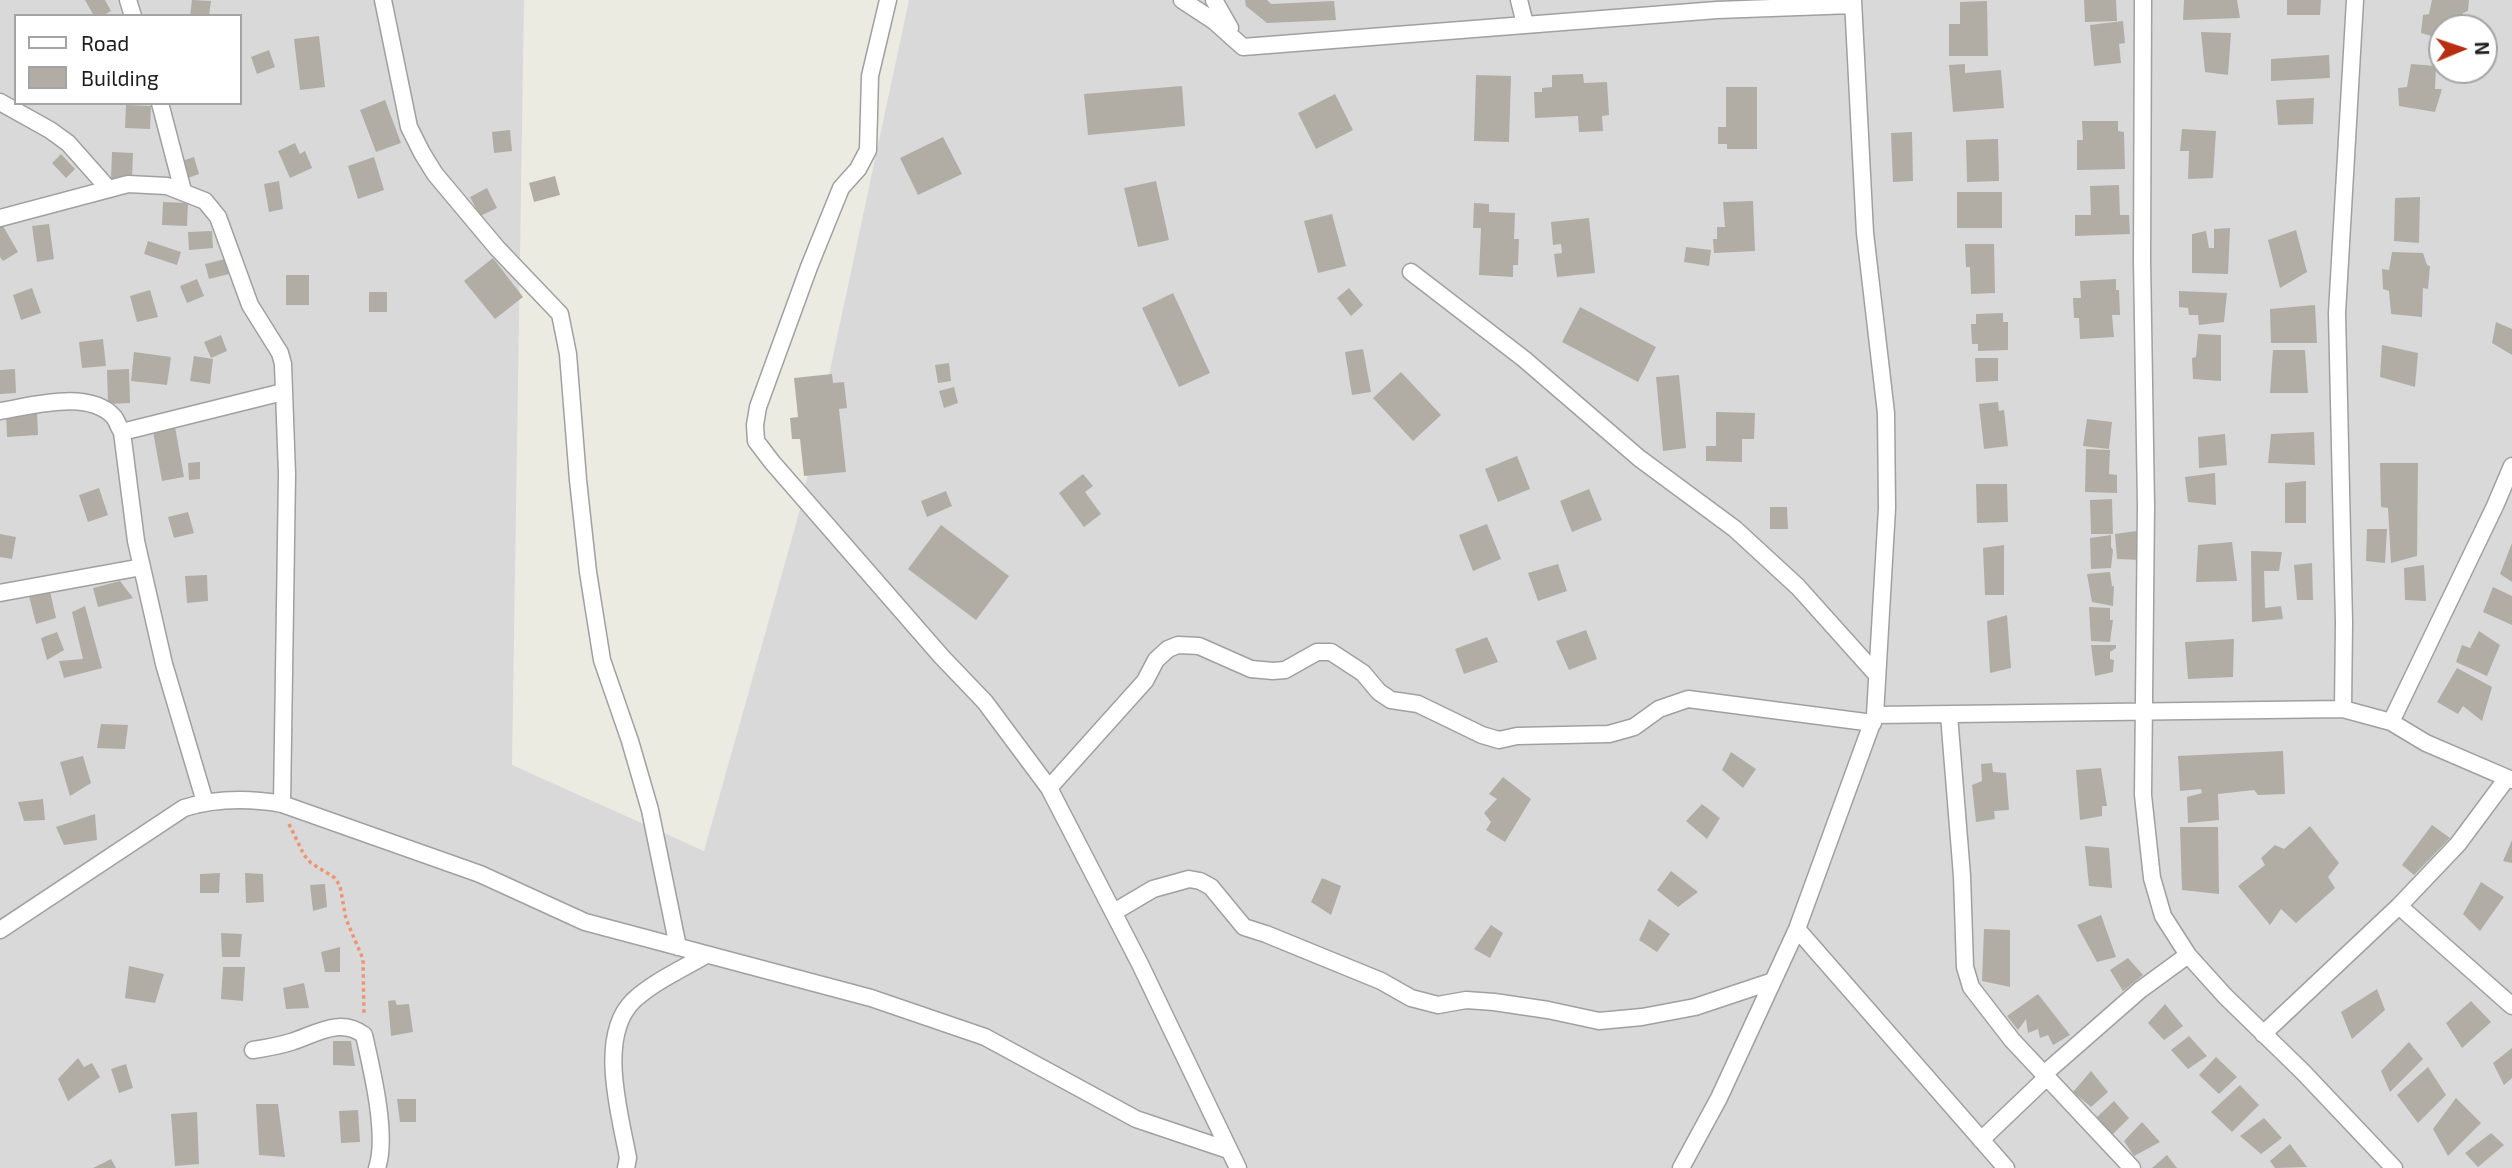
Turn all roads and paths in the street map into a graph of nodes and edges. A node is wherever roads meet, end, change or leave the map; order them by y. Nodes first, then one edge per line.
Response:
1 (383, 0) edge
2 (888, 0) edge
3 (1182, 0) edge
4 (1214, 0) edge
5 (1519, 0) edge
6 (2143, 0) edge
7 (2354, 0) edge
8 (1853, 3) edge
9 (1525, 24) junction
10 (1243, 47) junction
11 (0, 102) edge
12 (161, 105) edge
13 (107, 187) junction
14 (183, 191) junction
15 (0, 218) edge
16 (1411, 271) dead end
17 (283, 392) junction
18 (0, 411) edge
19 (122, 432) junction
20 (2512, 466) edge
21 (142, 567) junction
22 (0, 593) edge
23 (1876, 674) junction
24 (2343, 709) junction
25 (2145, 711) junction
26 (1949, 715) junction
27 (1874, 719) junction
28 (2391, 722) junction
29 (2510, 779) edge
30 (1049, 788) junction
31 (205, 802) junction
32 (282, 804) junction
33 (2399, 906) junction
34 (1114, 912) junction
35 (1797, 929) junction
36 (0, 930) edge
37 (678, 947) junction
38 (706, 955) junction
39 (2188, 955) junction
40 (1773, 981) junction
41 (2512, 1006) edge
42 (2263, 1034) junction
43 (364, 1035) junction
44 (253, 1050) dead end
45 (2046, 1075) junction
46 (1981, 1140) junction
47 (1228, 1150) junction
48 (377, 1168) edge
49 (626, 1168) edge
50 (1238, 1168) edge
51 (1681, 1168) edge
52 (2006, 1168) edge
53 (2132, 1168) edge
54 (2393, 1168) edge

1 - 37 street
2 - 30 street
3 - 10 street
4 - 10 street
5 - 9 street
6 - 25 street
7 - 24 street
8 - 9 street
8 - 23 street
9 - 10 street
11 - 13 street
12 - 14 street
13 - 14 street
13 - 15 street
14 - 17 street
16 - 23 street
17 - 19 street
17 - 32 street
18 - 19 street
19 - 21 street
20 - 28 street
21 - 22 street
21 - 31 street
23 - 27 street
24 - 25 street
24 - 28 street
25 - 26 street
25 - 39 street
26 - 27 street
26 - 45 street
27 - 30 street
27 - 35 street
28 - 29 street
29 - 33 street
30 - 34 street
31 - 32 street
31 - 36 street
32 - 37 street
32 - 43 path
33 - 41 street
33 - 42 street
34 - 40 street
34 - 47 street
35 - 40 street
35 - 46 street
37 - 38 street
38 - 47 street
38 - 49 street
39 - 42 street
39 - 45 street
40 - 51 street
42 - 54 street
43 - 44 street
43 - 48 street
45 - 46 street
45 - 53 street
46 - 52 street
47 - 50 street

